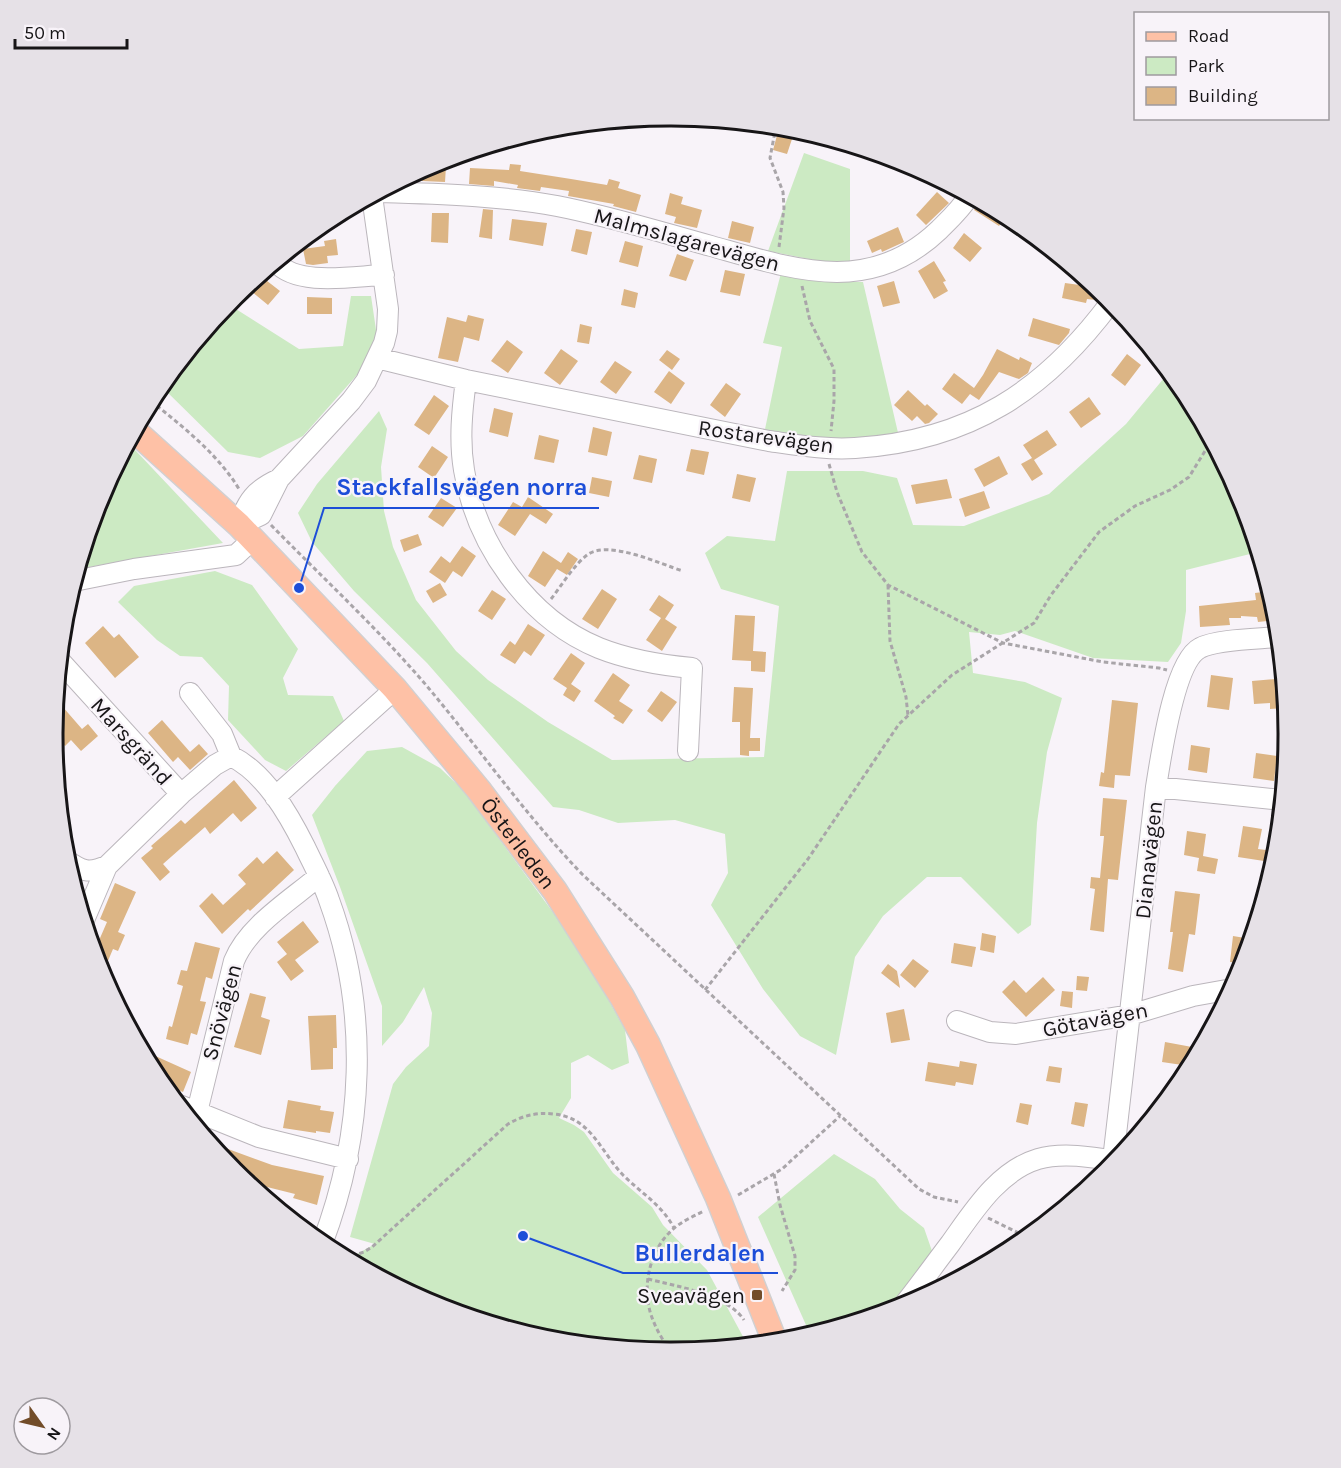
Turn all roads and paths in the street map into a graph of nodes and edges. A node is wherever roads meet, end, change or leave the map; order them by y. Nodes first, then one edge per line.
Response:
1 (774, 136) edge
2 (395, 193) edge
3 (964, 202) edge
4 (373, 205) edge
5 (777, 264) junction
6 (281, 268) edge
7 (804, 269) junction
8 (384, 275) junction
9 (1106, 310) edge
10 (377, 358) junction
11 (466, 380) junction
12 (158, 407) edge
13 (141, 436) edge
14 (828, 448) junction
15 (1206, 448) edge
16 (243, 496) dead end
17 (254, 531) junction
18 (683, 571) dead end
19 (84, 579) edge
20 (888, 585) junction
21 (541, 610) junction
22 (1270, 639) edge
23 (1003, 643) junction
24 (67, 668) edge
25 (1181, 675) junction
26 (395, 689) junction
27 (190, 693) dead end
28 (908, 716) junction
29 (687, 751) dead end
30 (231, 756) junction
31 (1156, 787) junction
32 (181, 794) junction
33 (275, 797) junction
34 (1274, 799) edge
35 (107, 866) junction
36 (79, 869) edge
37 (319, 876) junction
38 (89, 908) edge
39 (705, 990) junction
40 (1220, 991) edge
41 (1130, 1015) junction
42 (957, 1021) dead end
43 (189, 1104) edge
44 (194, 1111) edge
45 (840, 1116) junction
46 (1115, 1147) edge
47 (348, 1159) junction
48 (1104, 1159) edge
49 (774, 1174) junction
50 (734, 1197) dead end
51 (705, 1210) dead end
52 (975, 1210) junction
53 (674, 1228) junction
54 (1018, 1232) edge
55 (326, 1234) edge
56 (357, 1254) edge
57 (648, 1279) junction
58 (933, 1282) edge
59 (782, 1291) dead end
60 (745, 1321) dead end
61 (771, 1333) edge
62 (665, 1342) edge

1 - 5 path
2 - 5 street, Malmslagarevägen
3 - 7 street, Malmslagarevägen
4 - 8 street
5 - 7 street, Malmslagarevägen
6 - 8 street
7 - 14 path
8 - 10 street
9 - 14 street, Rostarevägen
10 - 11 street, Rostarevägen
10 - 17 street
11 - 14 street, Rostarevägen
11 - 21 street
12 - 16 path
13 - 17 main road, Österleden
14 - 20 path
15 - 23 path
17 - 19 street
17 - 26 main road, Österleden
17 - 39 path
18 - 21 path
20 - 23 path
20 - 28 path
21 - 29 street
22 - 25 street, Dianavägen
23 - 25 path
23 - 28 path
24 - 32 street, Marsgränd
25 - 31 street, Dianavägen
26 - 33 street
26 - 61 main road, Österleden
27 - 30 street
28 - 39 path
30 - 32 street
30 - 33 street
31 - 34 street
31 - 41 street, Dianavägen
32 - 35 street
33 - 37 street
35 - 36 street
35 - 38 street
37 - 43 street, Snövägen
37 - 47 street
39 - 45 path
40 - 41 street, Götavägen
41 - 42 street, Götavägen
41 - 46 street, Dianavägen
44 - 47 street, Snövägen
45 - 49 path
45 - 52 path
47 - 55 street
48 - 52 street
49 - 50 path
49 - 59 path
51 - 53 path
52 - 54 path
52 - 58 street
53 - 56 path
53 - 57 path
57 - 60 path
57 - 62 path

